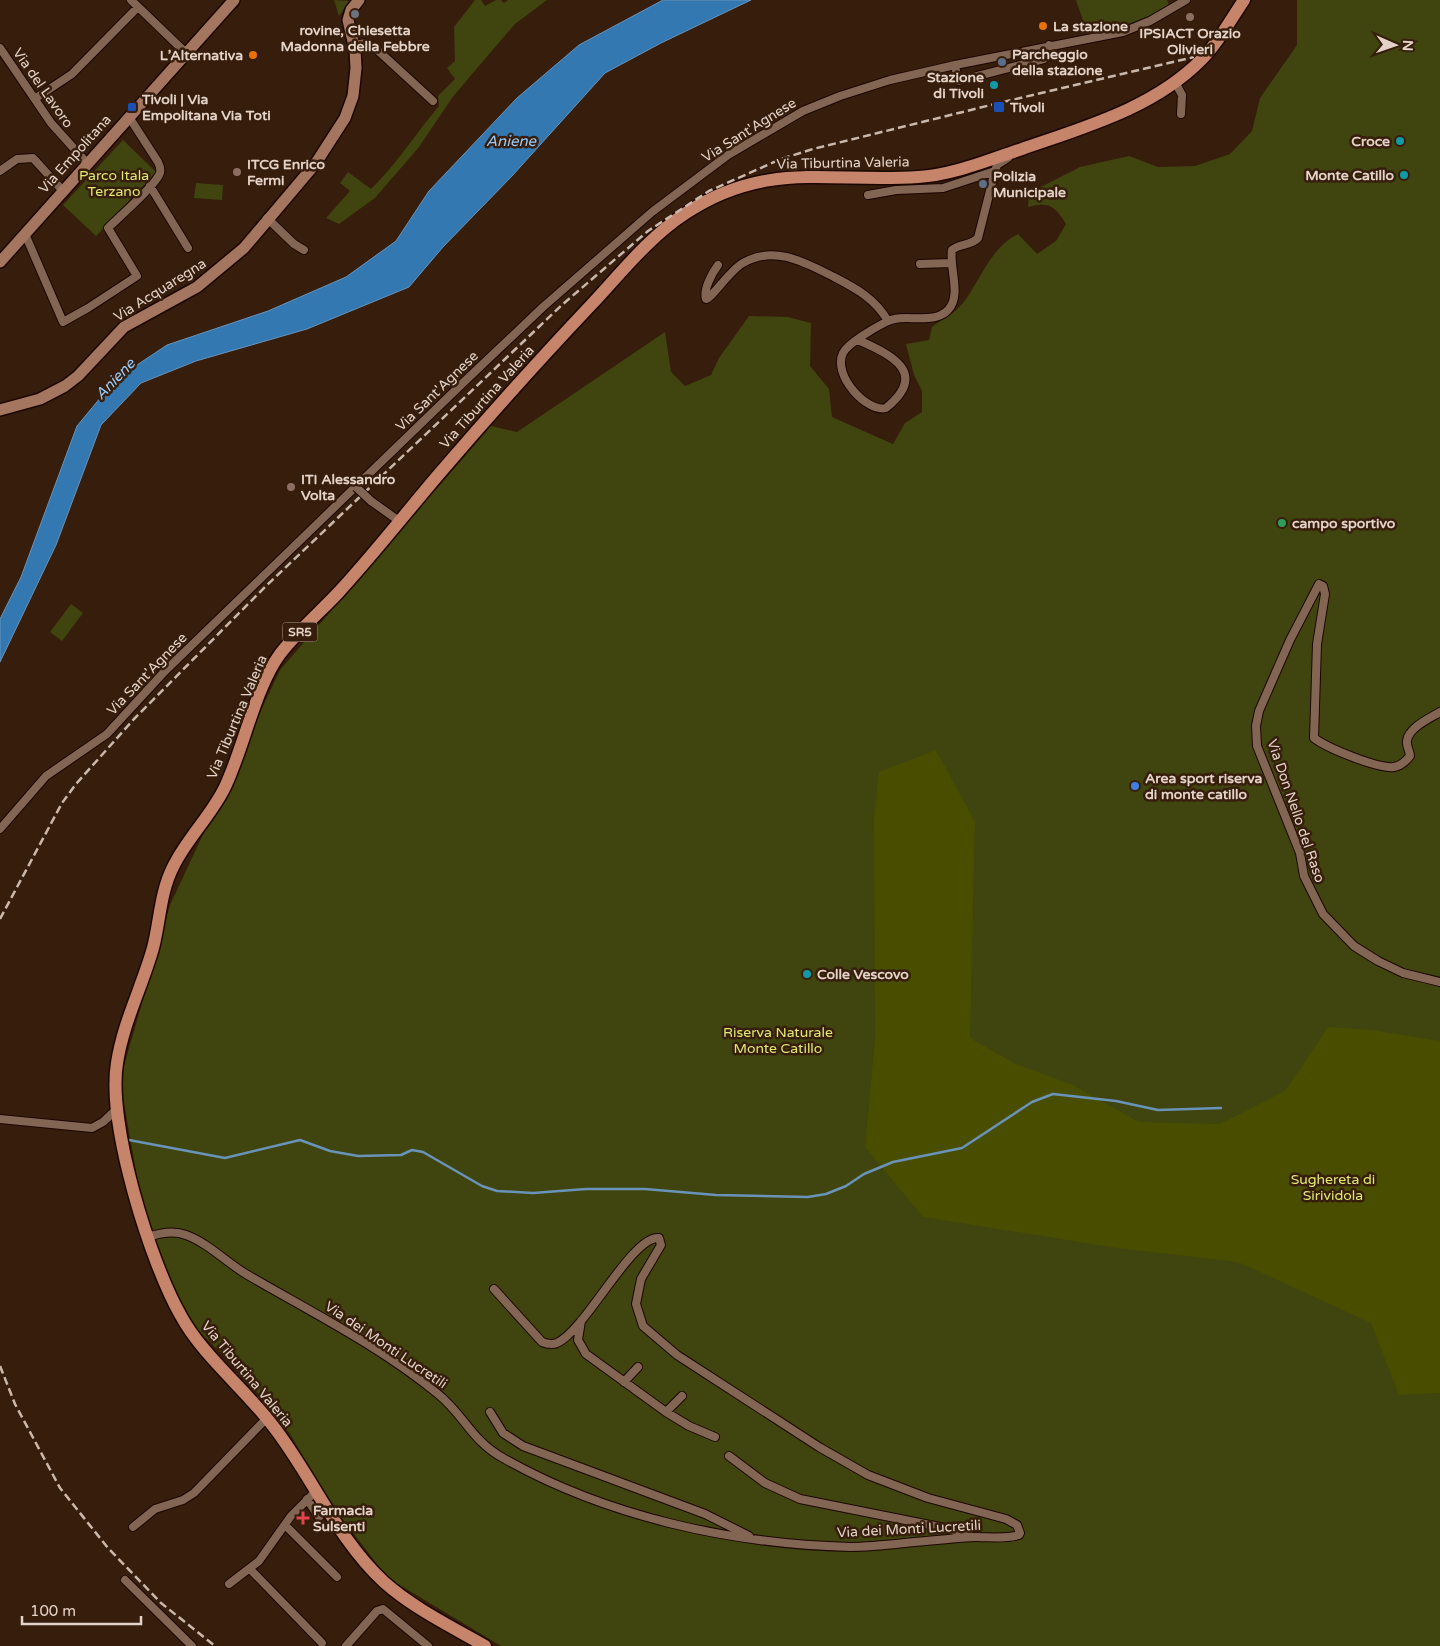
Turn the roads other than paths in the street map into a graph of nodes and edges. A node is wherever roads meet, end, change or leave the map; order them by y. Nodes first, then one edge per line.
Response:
1 (131, 0) edge
2 (234, 0) edge
3 (359, 0) edge
4 (1186, 0) edge
5 (1244, 0) edge
6 (138, 7) junction
7 (354, 45) junction
8 (1049, 45) junction
9 (0, 48) edge
10 (186, 53) junction
11 (955, 65) junction
12 (1175, 82) junction
13 (36, 98) junction
14 (434, 101) dead end
15 (1181, 114) dead end
16 (129, 117) junction
17 (1039, 143) junction
18 (87, 163) junction
19 (0, 171) edge
20 (995, 171) junction
21 (150, 186) junction
22 (63, 191) junction
23 (868, 195) dead end
24 (268, 218) junction
25 (25, 234) junction
26 (188, 248) dead end
27 (304, 250) dead end
28 (0, 262) edge
29 (952, 262) junction
30 (920, 264) dead end
31 (718, 265) dead end
32 (888, 321) junction
33 (858, 340) junction
34 (0, 410) edge
35 (356, 487) junction
36 (399, 522) junction
37 (1440, 712) edge
38 (0, 828) edge
39 (1440, 982) edge
40 (118, 1108) junction
41 (0, 1118) edge
42 (148, 1237) junction
43 (494, 1289) dead end
44 (581, 1319) junction
45 (638, 1367) dead end
46 (624, 1382) junction
47 (682, 1396) dead end
48 (490, 1412) dead end
49 (666, 1412) junction
50 (267, 1418) junction
51 (715, 1437) dead end
52 (729, 1456) dead end
53 (311, 1495) junction
54 (319, 1517) dead end
55 (285, 1525) junction
56 (133, 1527) dead end
57 (972, 1537) junction
58 (755, 1540) junction
59 (250, 1569) junction
60 (337, 1577) dead end
61 (126, 1580) dead end
62 (229, 1584) dead end
63 (322, 1644) dead end
64 (192, 1646) edge
65 (346, 1646) edge
66 (428, 1646) edge
67 (486, 1646) edge

1 - 6 street
2 - 10 main road, Via Empolitana
3 - 7 main road, Via Acquaregna
4 - 8 street, Via Sant'Agnese
5 - 12 main road, Via Tiburtina Valeria / SR5
6 - 10 street
6 - 13 street
7 - 14 street
7 - 24 main road, Via Acquaregna
8 - 11 street, Via Sant'Agnese
8 - 11 street
9 - 13 street, Via del Lavoro
10 - 16 main road, Via Empolitana
11 - 35 street, Via Sant'Agnese
12 - 15 street
12 - 17 main road, Via Tiburtina Valeria / SR5
13 - 18 street, Via del Lavoro
16 - 18 main road, Via Empolitana
16 - 21 street
17 - 20 street
17 - 36 main road, Via Tiburtina Valeria / SR5
18 - 22 main road, Via Empolitana
19 - 22 street
20 - 23 street
20 - 29 street
21 - 25 street
21 - 26 street
22 - 25 main road, Via Empolitana
24 - 27 street
24 - 34 main road, Via Acquaregna
25 - 28 main road, Via Empolitana
29 - 30 street
29 - 32 street
31 - 32 street
32 - 33 street
33 - 33 street
35 - 36 street, bridge
35 - 38 street, Via Sant'Agnese
36 - 40 main road, Via Tiburtina Valeria / SR5
37 - 39 street, Via Don Nello del Raso
40 - 41 street
40 - 42 main road, Via Tiburtina Valeria / SR5
42 - 50 main road, Via Tiburtina Valeria / SR5
42 - 58 street, Via dei Monti Lucretili
43 - 44 street
44 - 46 street
44 - 57 street, Via dei Monti Lucretili
45 - 46 street
46 - 49 street
47 - 49 street
48 - 58 street
49 - 51 street
50 - 53 main road, Via Tiburtina Valeria / SR5
50 - 56 street
52 - 57 street
53 - 54 street
53 - 55 street
53 - 67 main road, Via Tiburtina Valeria / SR5
55 - 59 street
55 - 60 street
57 - 58 street, Via dei Monti Lucretili
59 - 62 street
59 - 63 street
61 - 64 street
65 - 66 street

